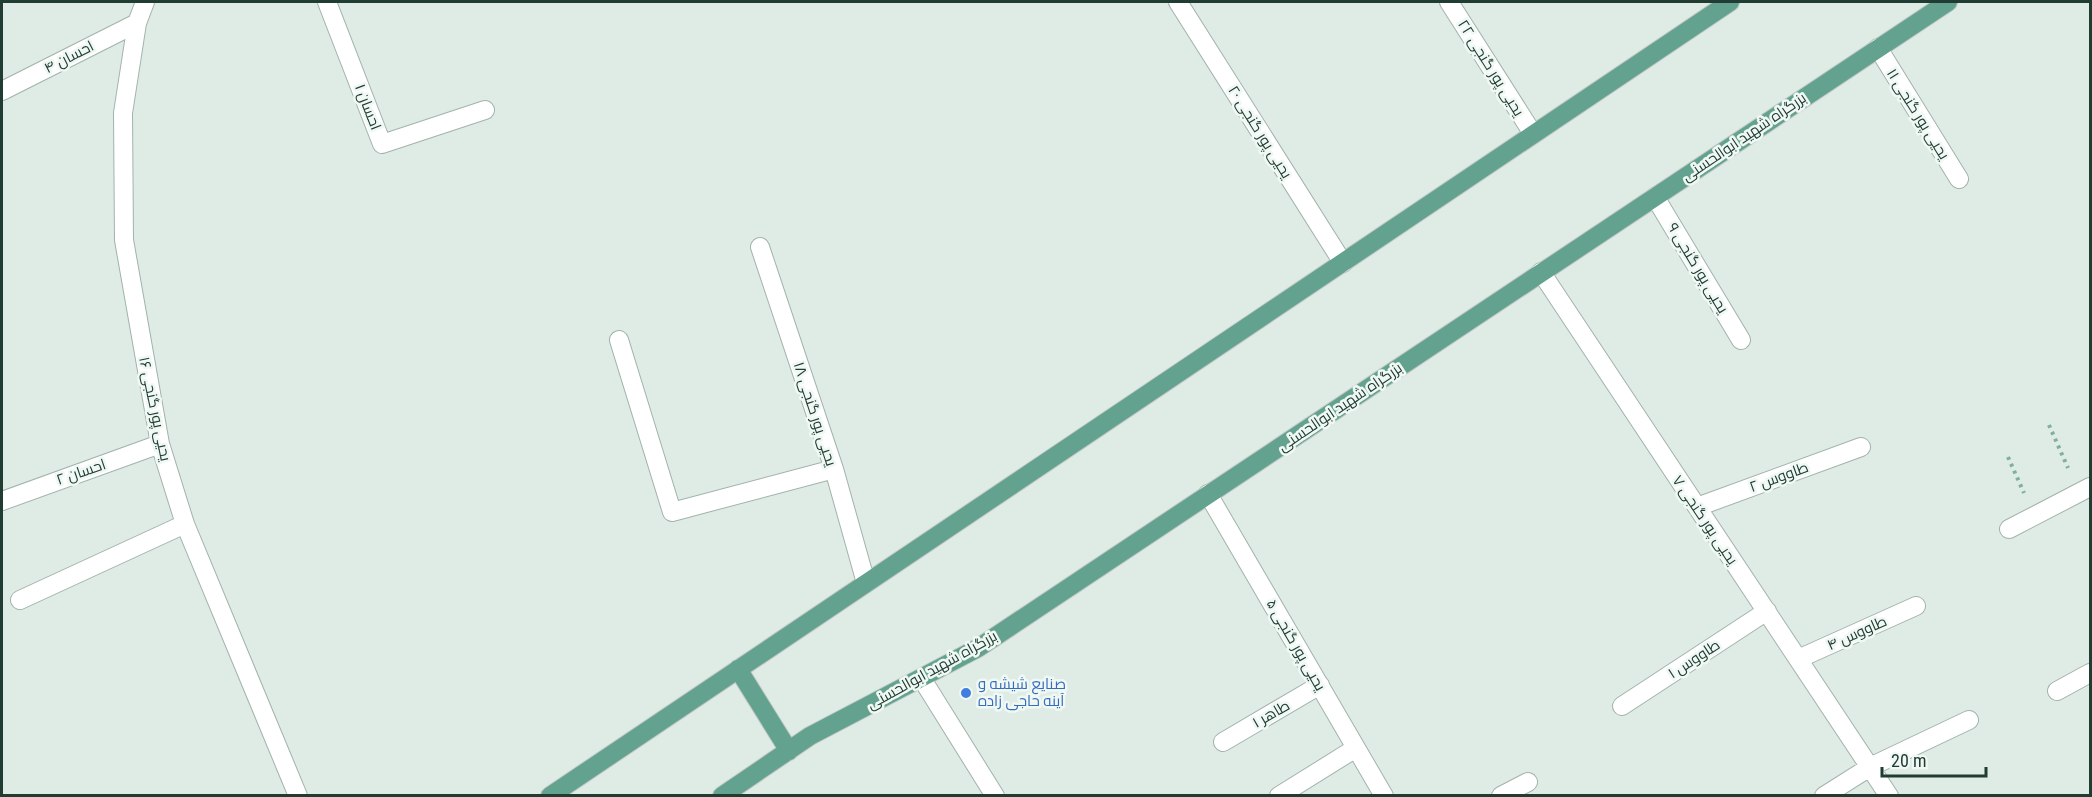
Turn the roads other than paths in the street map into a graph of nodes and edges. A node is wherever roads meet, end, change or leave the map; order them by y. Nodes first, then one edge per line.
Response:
1 (145, 2) edge
2 (327, 2) edge
3 (1178, 2) edge
4 (1449, 2) edge
5 (1730, 2) edge
6 (1948, 2) edge
7 (137, 23) junction
8 (1878, 48) junction
9 (2, 91) edge
10 (485, 110) dead end
11 (1533, 134) junction
12 (1959, 179) dead end
13 (1655, 196) junction
14 (760, 247) dead end
15 (1342, 263) junction
16 (1541, 272) junction
17 (619, 340) dead end
18 (1741, 340) dead end
19 (160, 444) junction
20 (1861, 447) dead end
21 (834, 469) junction
22 (2085, 490) edge
23 (1208, 494) junction
24 (3, 498) edge
25 (1697, 507) junction
26 (185, 524) junction
27 (2009, 529) dead end
28 (866, 583) junction
29 (20, 600) dead end
30 (1916, 606) dead end
31 (1767, 611) junction
32 (1798, 659) junction
33 (738, 669) junction
34 (2091, 673) edge
35 (922, 679) junction
36 (1320, 685) junction
37 (2057, 691) dead end
38 (1622, 706) dead end
39 (1970, 720) dead end
40 (1223, 742) dead end
41 (1356, 748) junction
42 (789, 751) junction
43 (1870, 767) junction
44 (1528, 782) dead end
45 (298, 795) edge
46 (550, 795) edge
47 (722, 795) edge
48 (995, 795) edge
49 (1279, 795) edge
50 (1384, 795) edge
51 (1501, 795) edge
52 (1824, 795) edge
53 (1889, 795) edge

1 - 7 street, یحیی پور گنجی ۱۶
2 - 10 street, احسان ۱
3 - 15 street, یحیی پور گنجی ۲۰
4 - 11 street, یحیی پور گنجی ۲۲
5 - 11 main road
6 - 8 main road, بزرگراه شهید ابوالحسنی
7 - 9 street, احسان ۴
7 - 19 street, یحیی پور گنجی ۱۶
8 - 12 street, یحیی پور گنجی ۱۱
8 - 13 main road, بزرگراه شهید ابوالحسنی
11 - 15 main road
13 - 16 main road, بزرگراه شهید ابوالحسنی
13 - 18 street, یحیی پور گنجی ۹
14 - 21 street, یحیی پور گنجی ۱۸
15 - 28 main road
16 - 23 main road, بزرگراه شهید ابوالحسنی
16 - 25 street, یحیی پور گنجی ۷
17 - 21 street
19 - 24 street, احسان ۲
19 - 26 street, یحیی پور گنجی ۱۶
20 - 25 street, طاووس ۲
21 - 28 street, یحیی پور گنجی ۱۸
22 - 27 street
23 - 35 main road, بزرگراه شهید ابوالحسنی
23 - 36 street, یحیی پور گنجی ۵
25 - 31 street, یحیی پور گنجی ۷
26 - 29 street
26 - 45 street, یحیی پور گنجی ۱۶
28 - 33 main road
30 - 32 street, طاووس ۴
31 - 32 street, یحیی پور گنجی ۷
31 - 38 street, طاووس ۱
32 - 43 street, یحیی پور گنجی ۷
33 - 42 main road
33 - 46 main road
34 - 37 street
35 - 42 main road, بزرگراه شهید ابوالحسنی
35 - 48 street
36 - 40 street, طاهر ۱
36 - 41 street, یحیی پور گنجی ۵
39 - 43 street
41 - 49 street
41 - 50 street, یحیی پور گنجی ۵
42 - 47 main road, بزرگراه شهید ابوالحسنی
43 - 52 street
43 - 53 street, یحیی پور گنجی ۷
44 - 51 street

